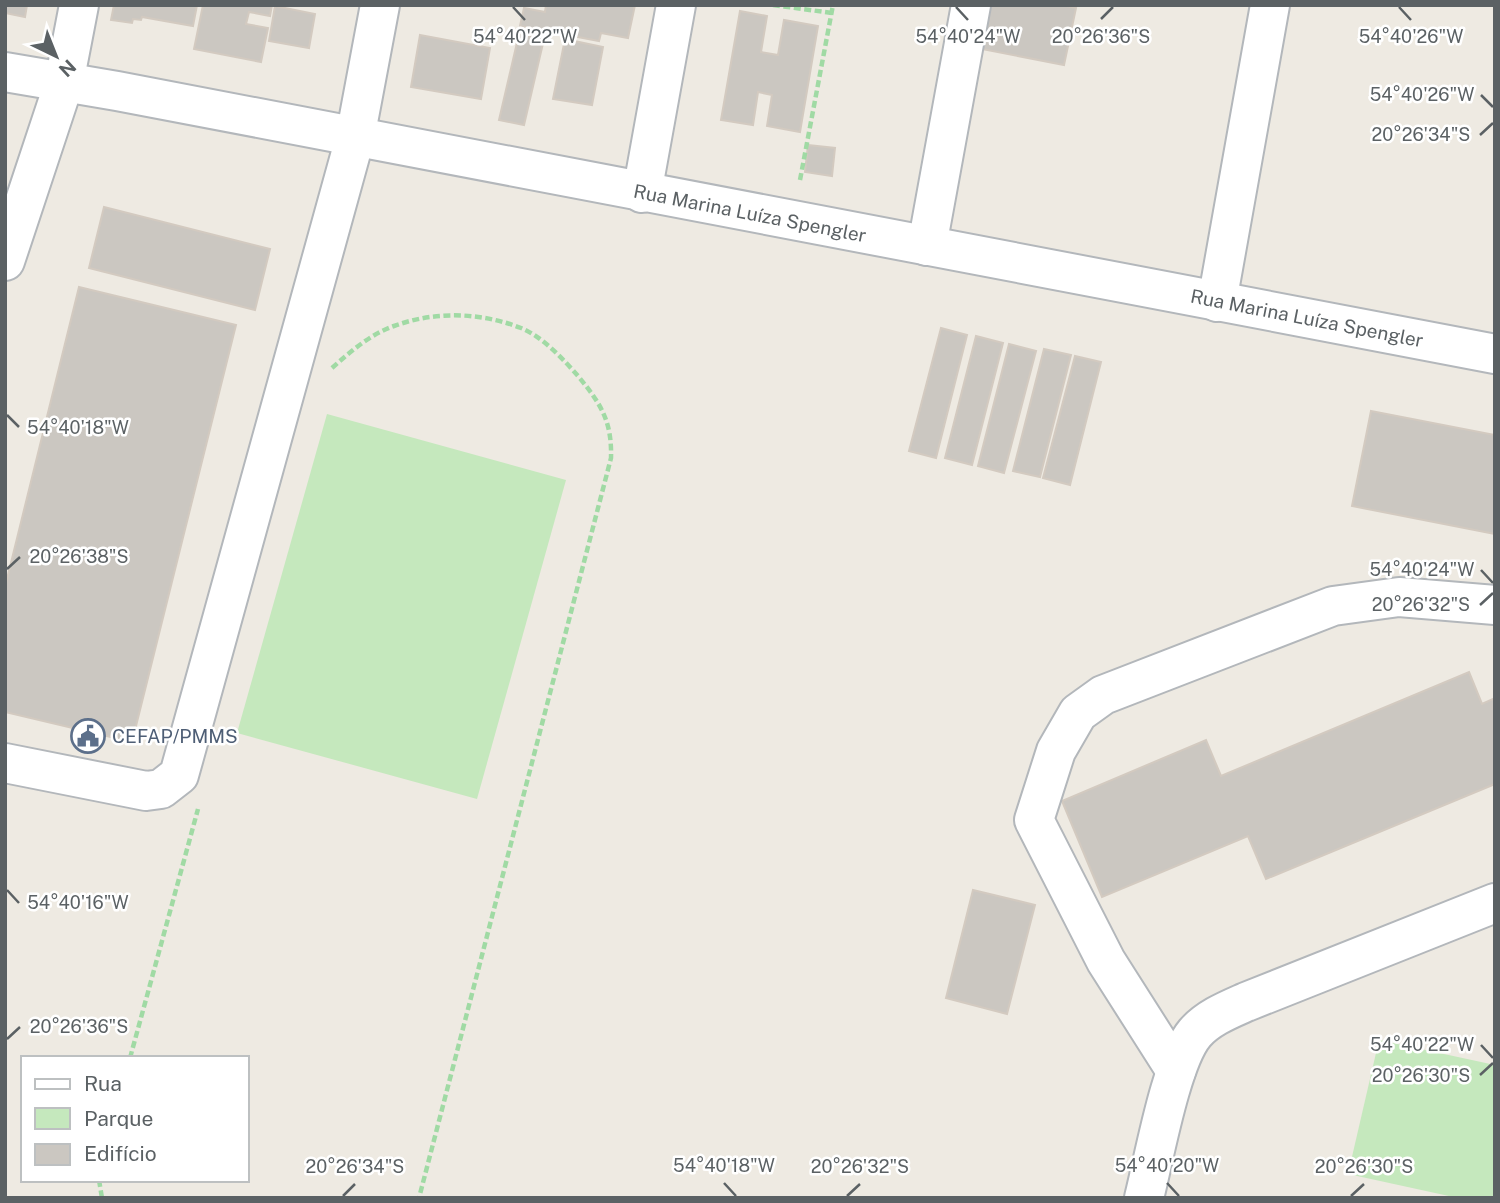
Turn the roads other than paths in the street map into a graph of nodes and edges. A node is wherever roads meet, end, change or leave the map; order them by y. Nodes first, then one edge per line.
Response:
1 (79, 5) edge
2 (380, 5) edge
3 (676, 5) edge
4 (971, 5) edge
5 (1270, 5) edge
6 (5, 72) edge
7 (64, 83) junction
8 (355, 138) junction
9 (642, 192) junction
10 (927, 246) junction
11 (5, 261) edge
12 (1217, 302) junction
13 (1495, 354) edge
14 (1495, 605) edge
15 (5, 763) edge
16 (1495, 903) edge
17 (1176, 1071) junction
18 (1144, 1198) edge

1 - 7 street
2 - 8 street
3 - 9 street
4 - 10 street
5 - 12 street
6 - 7 street, Rua Marina Luíza Spengler
7 - 8 street, Rua Marina Luíza Spengler
7 - 11 street
8 - 9 street, Rua Marina Luíza Spengler
8 - 15 street
9 - 10 street, Rua Marina Luíza Spengler
10 - 12 street, Rua Marina Luíza Spengler
12 - 13 street, Rua Marina Luíza Spengler
14 - 17 street
16 - 17 street
17 - 18 street

